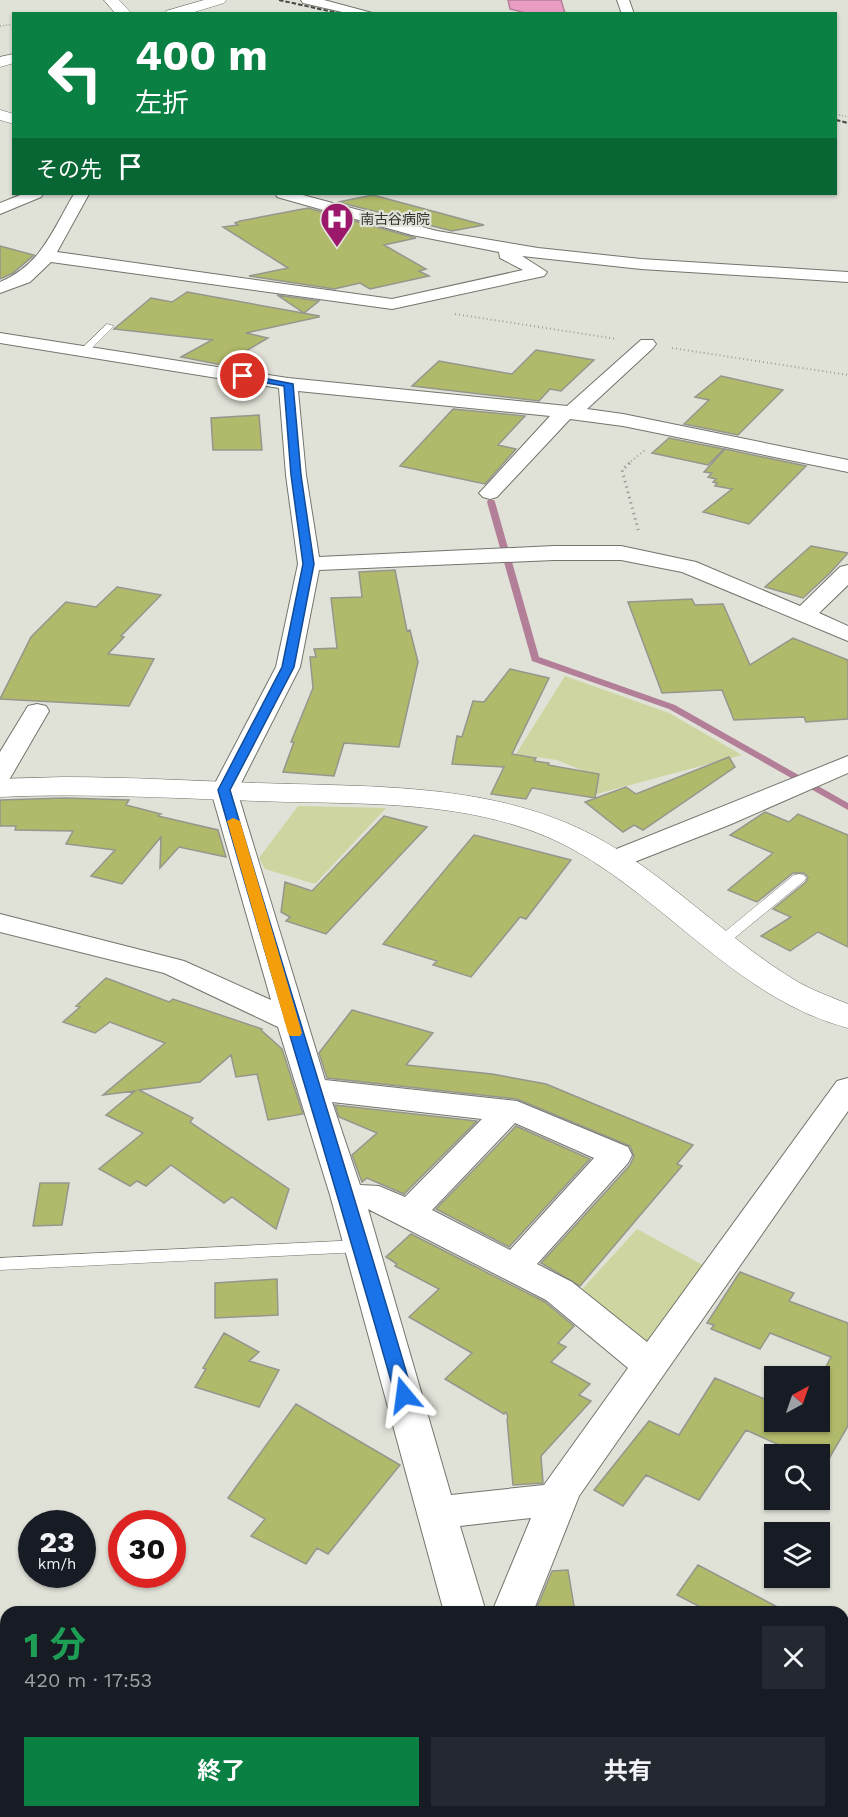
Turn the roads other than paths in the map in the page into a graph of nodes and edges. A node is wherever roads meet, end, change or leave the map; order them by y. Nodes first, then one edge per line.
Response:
1 (111, 0) edge
2 (219, 0) edge
3 (307, 0) edge
4 (123, 12) edge
5 (178, 12) edge
6 (361, 12) edge
7 (33, 195) edge
8 (80, 195) edge
9 (287, 195) edge
10 (0, 209) edge
11 (489, 244) junction
12 (47, 256) junction
13 (848, 277) edge
14 (0, 288) edge
15 (110, 326) dead end
16 (0, 338) edge
17 (647, 344) dead end
18 (84, 351) junction
19 (288, 384) junction
20 (568, 412) junction
21 (848, 466) edge
22 (489, 494) dead end
23 (309, 564) junction
24 (848, 572) edge
25 (803, 615) junction
26 (848, 634) edge
27 (37, 711) dead end
28 (848, 764) edge
29 (0, 774) edge
30 (0, 788) edge
31 (224, 790) junction
32 (614, 860) junction
33 (799, 878) dead end
34 (0, 923) edge
35 (721, 942) junction
36 (848, 1017) edge
37 (291, 1021) junction
38 (848, 1088) edge
39 (312, 1089) junction
40 (508, 1111) junction
41 (347, 1196) junction
42 (410, 1212) junction
43 (361, 1246) junction
44 (0, 1264) edge
45 (514, 1268) junction
46 (650, 1365) junction
47 (557, 1500) junction
48 (437, 1512) junction
49 (463, 1606) edge
50 (515, 1606) edge

1 - 4 street
2 - 5 street
3 - 6 street
7 - 10 street
8 - 12 street
9 - 11 street
11 - 12 street
11 - 13 street
12 - 14 street
15 - 18 lane
16 - 18 street
17 - 20 street
18 - 19 street
19 - 20 street
19 - 23 street
20 - 21 street
20 - 22 street
23 - 25 street
23 - 31 street
24 - 25 street
25 - 26 street
27 - 29 street
28 - 32 street
30 - 31 street
31 - 32 street
31 - 37 street
32 - 35 street
33 - 35 lane
34 - 37 street
35 - 36 street
37 - 39 street
38 - 46 street
39 - 40 street
39 - 41 street
40 - 42 street
40 - 45 street
41 - 42 street
41 - 43 street
42 - 45 street
43 - 44 lane
43 - 48 street
45 - 46 street
46 - 47 street
47 - 48 street
47 - 50 street
48 - 49 street

